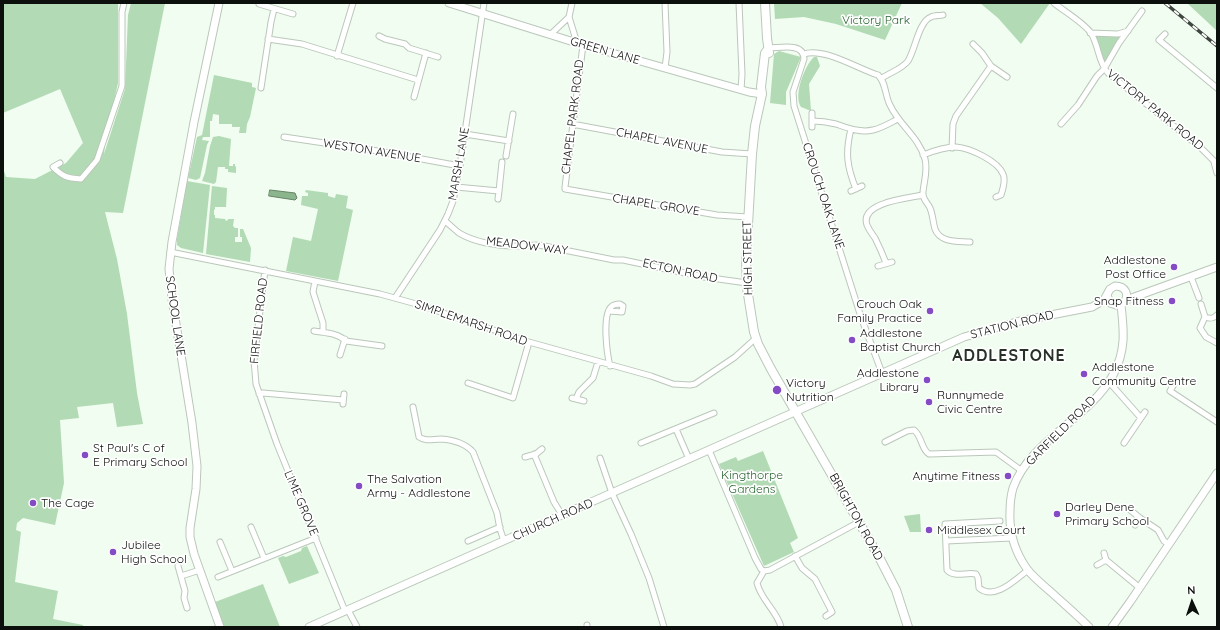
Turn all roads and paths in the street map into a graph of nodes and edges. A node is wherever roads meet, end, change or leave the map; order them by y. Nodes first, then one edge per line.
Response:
1 (124, 3) edge
2 (219, 3) edge
3 (353, 3) edge
4 (449, 3) edge
5 (484, 3) edge
6 (572, 3) edge
7 (665, 3) edge
8 (739, 3) edge
9 (766, 3) edge
10 (1054, 3) edge
11 (259, 4) edge
12 (274, 9) junction
13 (1142, 11) dead end
14 (293, 14) dead end
15 (482, 14) junction
16 (943, 15) dead end
17 (569, 17) junction
18 (1128, 31) junction
19 (1090, 33) junction
20 (551, 34) junction
21 (1165, 34) dead end
22 (379, 36) dead end
23 (268, 39) junction
24 (580, 44) junction
25 (973, 44) dead end
26 (769, 48) junction
27 (426, 53) junction
28 (804, 54) junction
29 (337, 56) junction
30 (438, 57) dead end
31 (991, 66) junction
32 (665, 68) junction
33 (1104, 69) junction
34 (1007, 77) dead end
35 (882, 78) junction
36 (418, 80) junction
37 (261, 88) dead end
38 (1217, 88) edge
39 (741, 90) junction
40 (762, 94) junction
41 (414, 97) dead end
42 (812, 113) dead end
43 (513, 114) dead end
44 (898, 119) junction
45 (812, 121) junction
46 (572, 124) junction
47 (1061, 124) dead end
48 (812, 127) dead end
49 (851, 129) junction
50 (465, 134) junction
51 (284, 137) dead end
52 (509, 141) junction
53 (952, 148) junction
54 (752, 154) junction
55 (923, 155) junction
56 (506, 156) dead end
57 (502, 162) dead end
58 (60, 163) dead end
59 (1215, 163) edge
60 (460, 166) junction
61 (1217, 172) edge
62 (456, 186) junction
63 (862, 186) dead end
64 (856, 189) junction
65 (565, 190) joint
66 (498, 191) junction
67 (851, 192) dead end
68 (923, 195) junction
69 (996, 198) dead end
70 (498, 199) dead end
71 (748, 217) junction
72 (445, 221) junction
73 (970, 242) dead end
74 (170, 252) junction
75 (614, 260) joint
76 (892, 262) dead end
77 (886, 264) junction
78 (878, 266) dead end
79 (1217, 267) edge
80 (264, 270) junction
81 (1191, 277) junction
82 (315, 281) junction
83 (747, 283) junction
84 (1126, 292) junction
85 (1144, 293) junction
86 (1108, 295) junction
87 (395, 298) junction
88 (1123, 302) junction
89 (1110, 303) junction
90 (1098, 304) junction
91 (609, 311) dead end
92 (1217, 315) edge
93 (1205, 317) junction
94 (314, 331) dead end
95 (323, 332) junction
96 (756, 338) junction
97 (345, 339) junction
98 (529, 342) junction
99 (1217, 343) edge
100 (382, 346) dead end
101 (340, 355) dead end
102 (598, 362) junction
103 (610, 366) junction
104 (882, 373) junction
105 (1176, 381) dead end
106 (1109, 382) junction
107 (468, 383) dead end
108 (258, 394) junction
109 (343, 400) dead end
110 (584, 401) dead end
111 (413, 407) dead end
112 (796, 412) junction
113 (1145, 412) dead end
114 (714, 413) dead end
115 (1141, 418) junction
116 (1217, 422) edge
117 (676, 429) junction
118 (885, 442) dead end
119 (641, 443) dead end
120 (1124, 444) dead end
121 (542, 449) dead end
122 (709, 450) junction
123 (534, 454) junction
124 (525, 457) dead end
125 (600, 458) dead end
126 (689, 458) junction
127 (1022, 470) junction
128 (1217, 473) edge
129 (612, 493) junction
130 (1129, 509) dead end
131 (562, 515) junction
132 (1140, 518) junction
133 (1000, 521) dead end
134 (859, 522) junction
135 (1135, 525) dead end
136 (251, 527) dead end
137 (500, 527) junction
138 (316, 538) junction
139 (1012, 538) junction
140 (468, 540) dead end
141 (504, 541) junction
142 (946, 541) junction
143 (220, 542) dead end
144 (1169, 544) junction
145 (1104, 553) dead end
146 (795, 556) junction
147 (264, 558) junction
148 (1106, 560) junction
149 (1097, 565) dead end
150 (178, 566) dead end
151 (200, 570) junction
152 (1028, 570) junction
153 (232, 571) junction
154 (764, 571) junction
155 (181, 576) junction
156 (218, 577) dead end
157 (1140, 588) junction
158 (187, 608) dead end
159 (347, 610) junction
160 (826, 616) dead end
161 (220, 627) edge
162 (309, 627) edge
163 (358, 627) edge
164 (664, 627) edge
165 (781, 627) edge
166 (908, 627) edge
167 (1089, 627) edge
168 (1112, 627) edge

1 - 58 street
2 - 74 street, SCHOOL LANE
3 - 29 street
4 - 15 street, GREEN LANE
5 - 15 street, MARSH LANE
6 - 17 street
7 - 32 street
8 - 39 street
9 - 26 main road
10 - 19 street, VICTORY PARK ROAD
11 - 12 street
12 - 14 street
12 - 23 street
13 - 18 street
15 - 20 street, GREEN LANE
15 - 50 street, MARSH LANE
16 - 35 street
17 - 20 street
17 - 24 street
18 - 19 street
18 - 33 street
19 - 33 street, VICTORY PARK ROAD
20 - 24 street, GREEN LANE
21 - 38 street
22 - 27 street
23 - 29 street
23 - 37 street
24 - 32 street, GREEN LANE
24 - 46 street, CHAPEL PARK ROAD
25 - 31 street
26 - 28 street
26 - 40 main road, HIGH STREET
27 - 30 street
27 - 36 street
28 - 35 street
28 - 104 street, CROUCH OAK LANE
29 - 36 street
31 - 34 street
31 - 53 street
32 - 39 street, GREEN LANE
33 - 47 street
33 - 59 street, VICTORY PARK ROAD
35 - 44 street
36 - 41 street
39 - 40 street, GREEN LANE
40 - 54 main road, HIGH STREET
42 - 45 street
43 - 52 street
44 - 49 street
44 - 55 street
45 - 48 street
45 - 49 street
46 - 54 street, CHAPEL AVENUE
46 - 65 street, CHAPEL PARK ROAD
49 - 64 street
50 - 52 street
50 - 60 street, MARSH LANE
51 - 60 street, WESTON AVENUE
52 - 56 street
53 - 55 street
53 - 69 street
54 - 71 main road, HIGH STREET
55 - 68 street
57 - 66 street
59 - 61 street, VICTORY PARK ROAD
60 - 62 street, MARSH LANE
62 - 66 street
62 - 72 street, MARSH LANE
63 - 64 street
64 - 67 street
65 - 71 street, CHAPEL GROVE
66 - 70 street
68 - 73 street
68 - 77 street
71 - 83 main road, HIGH STREET
72 - 75 street, MEADOW WAY
72 - 87 street, MARSH LANE
74 - 80 street, SIMPLEMARSH ROAD
74 - 151 street, SCHOOL LANE
75 - 83 street, ECTON ROAD
76 - 77 street
77 - 78 street
79 - 81 street
80 - 82 street, SIMPLEMARSH ROAD
80 - 108 street, FIRFIELD ROAD
81 - 85 street
81 - 93 street
82 - 87 street, SIMPLEMARSH ROAD
82 - 95 street
83 - 96 main road, HIGH STREET
84 - 85 street
84 - 86 street
84 - 88 street
85 - 88 street
86 - 89 street
86 - 90 street, STATION ROAD
87 - 98 street, SIMPLEMARSH ROAD
88 - 89 street
88 - 106 street, GARFIELD ROAD
89 - 90 street, STATION ROAD
90 - 104 street, STATION ROAD
91 - 103 street
92 - 93 street
93 - 99 street
94 - 95 street
95 - 97 street
96 - 103 street, SIMPLEMARSH ROAD
96 - 112 main road, HIGH STREET
97 - 100 street
97 - 101 street
98 - 102 street, SIMPLEMARSH ROAD
98 - 107 street
102 - 103 street, SIMPLEMARSH ROAD
102 - 110 street
104 - 112 street, STATION ROAD
105 - 116 street
106 - 115 street
106 - 127 street, GARFIELD ROAD
108 - 109 street
108 - 138 street, LIME GROVE
111 - 137 street
112 - 122 street, CHURCH ROAD
112 - 134 main road, BRIGHTON ROAD
113 - 115 street
114 - 117 street
115 - 120 street
117 - 119 street
117 - 126 street
118 - 127 street
121 - 123 street
122 - 126 street, CHURCH ROAD
122 - 154 street
123 - 124 street
123 - 131 street
125 - 129 street
126 - 129 street, CHURCH ROAD
127 - 139 street, GARFIELD ROAD
128 - 144 street
129 - 131 street, CHURCH ROAD
129 - 164 street
130 - 132 street
131 - 141 street, CHURCH ROAD
132 - 135 street
132 - 144 street
133 - 142 street
134 - 146 street
134 - 166 main road, BRIGHTON ROAD
136 - 147 street
137 - 140 street
137 - 141 street
138 - 147 street
138 - 159 street, LIME GROVE
139 - 142 street
139 - 152 street, GARFIELD ROAD
141 - 159 street, CHURCH ROAD
142 - 152 street
143 - 153 street
144 - 157 street
145 - 148 street
146 - 154 street
146 - 160 street
147 - 153 street
148 - 149 street
148 - 157 street
150 - 155 street
151 - 155 street
151 - 161 street, SCHOOL LANE
152 - 167 street, GARFIELD ROAD
153 - 156 street
154 - 165 street
155 - 158 street
157 - 168 street
159 - 162 street, CHURCH ROAD
159 - 163 street, LIME GROVE

